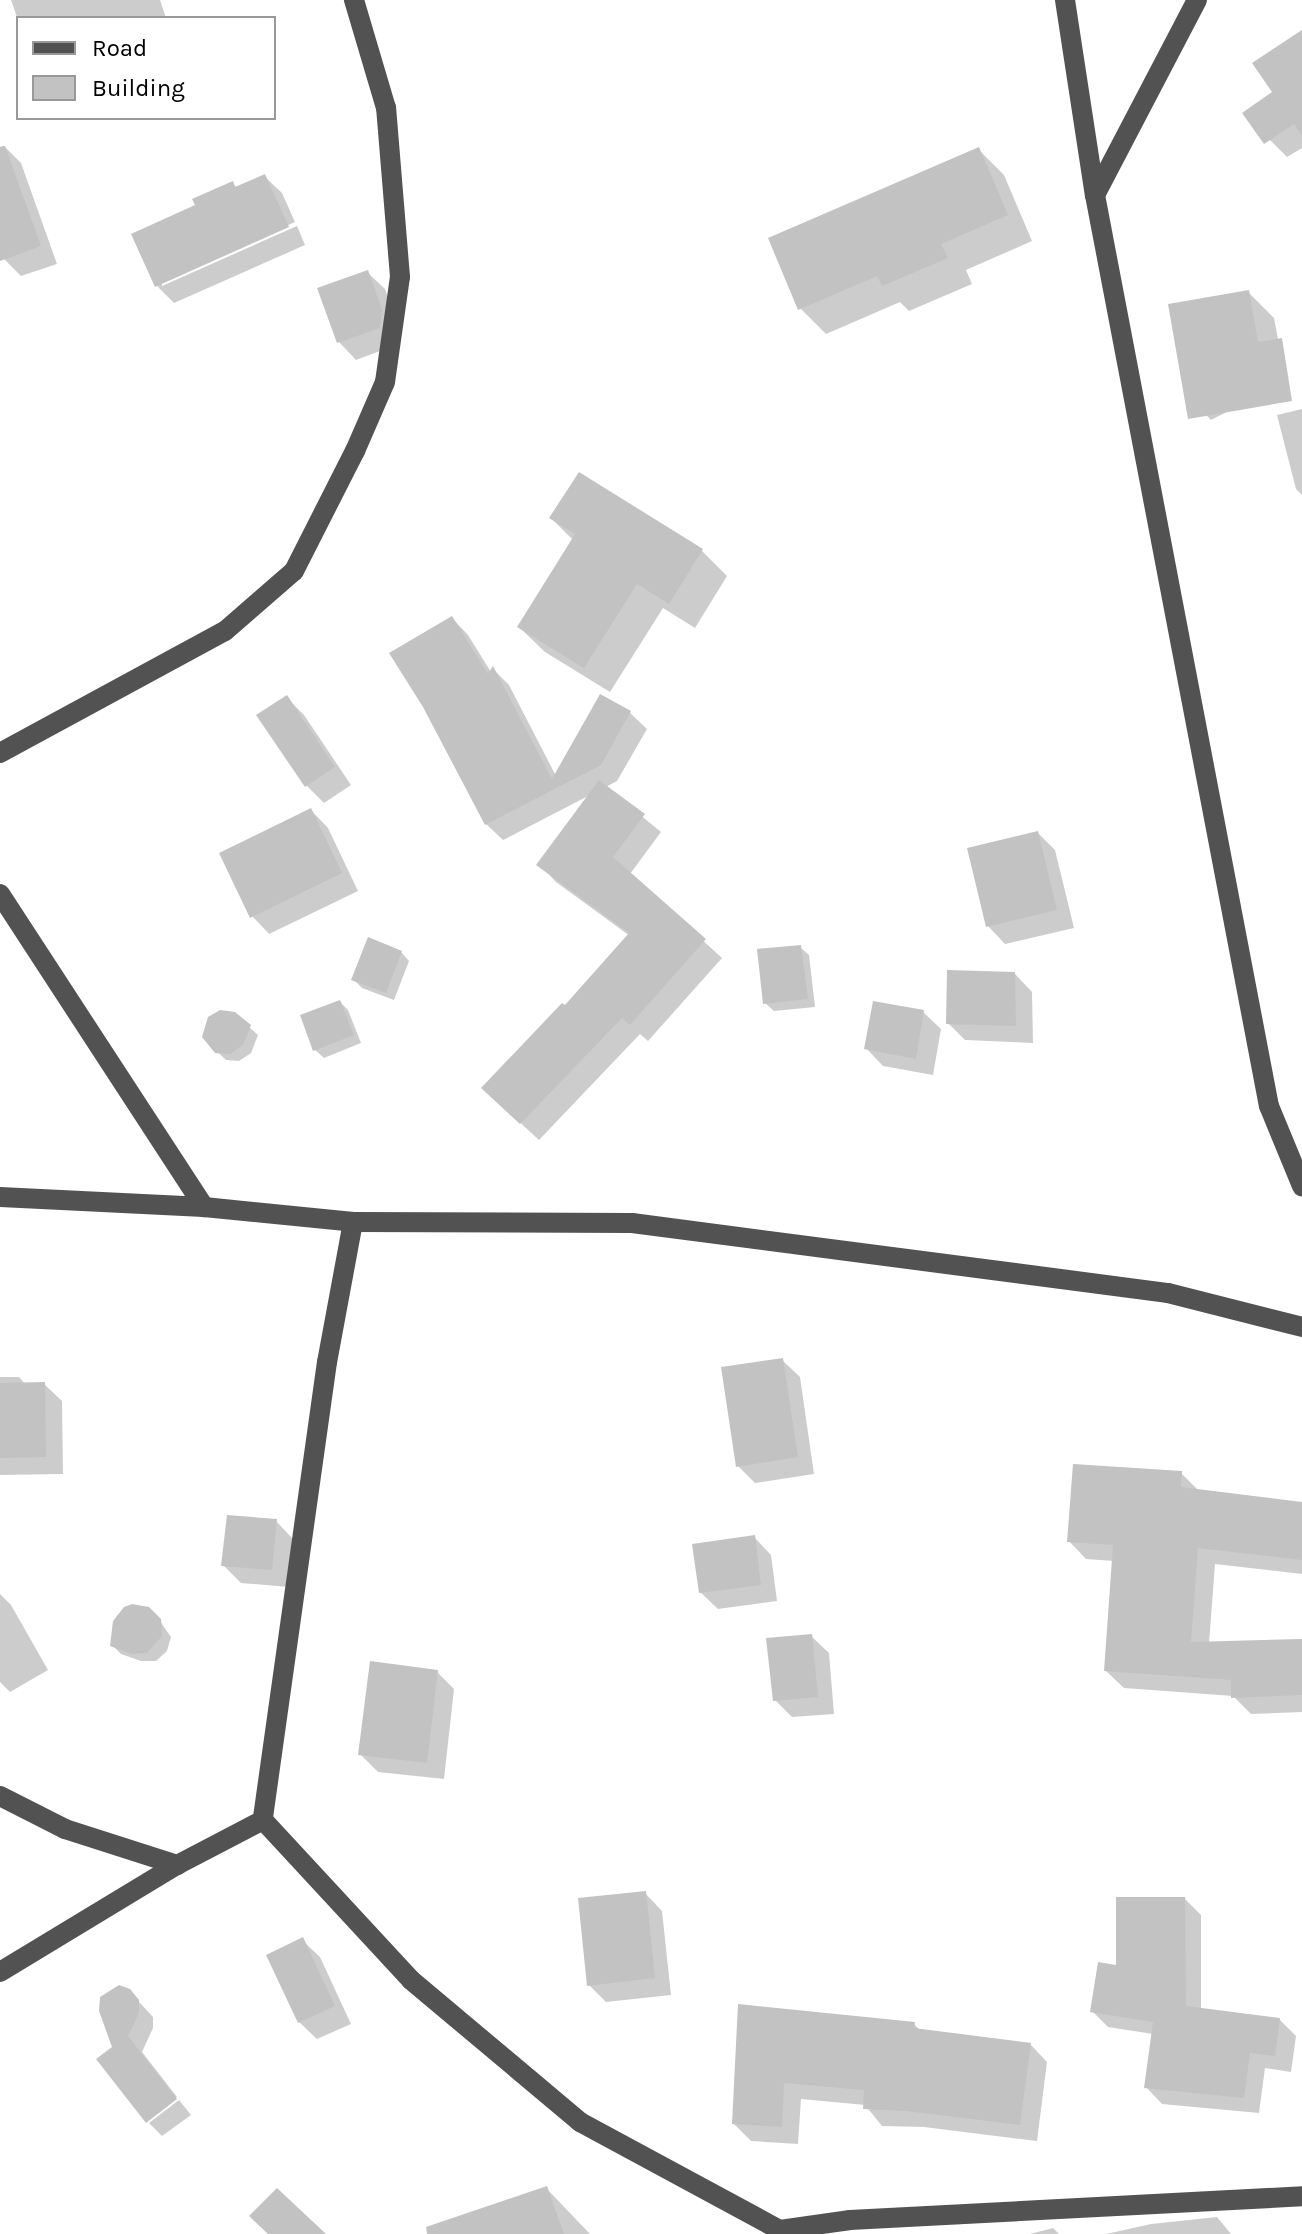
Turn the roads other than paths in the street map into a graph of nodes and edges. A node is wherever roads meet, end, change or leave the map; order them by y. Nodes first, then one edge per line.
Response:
1 (354, 0) edge
2 (1065, 0) edge
3 (1197, 0) edge
4 (1095, 195) junction
5 (0, 753) edge
6 (0, 894) edge
7 (1302, 1186) edge
8 (0, 1197) edge
9 (204, 1207) junction
10 (353, 1222) junction
11 (1302, 1327) edge
12 (0, 1796) edge
13 (263, 1820) junction
14 (177, 1865) junction
15 (0, 1972) edge
16 (1302, 2196) edge
17 (779, 2233) edge

1 - 5 street
2 - 4 street
3 - 4 street
4 - 7 street
6 - 9 street
8 - 9 street
9 - 10 street
10 - 11 street
10 - 13 street
12 - 14 street
13 - 14 street
13 - 17 street
14 - 15 street
16 - 17 street

